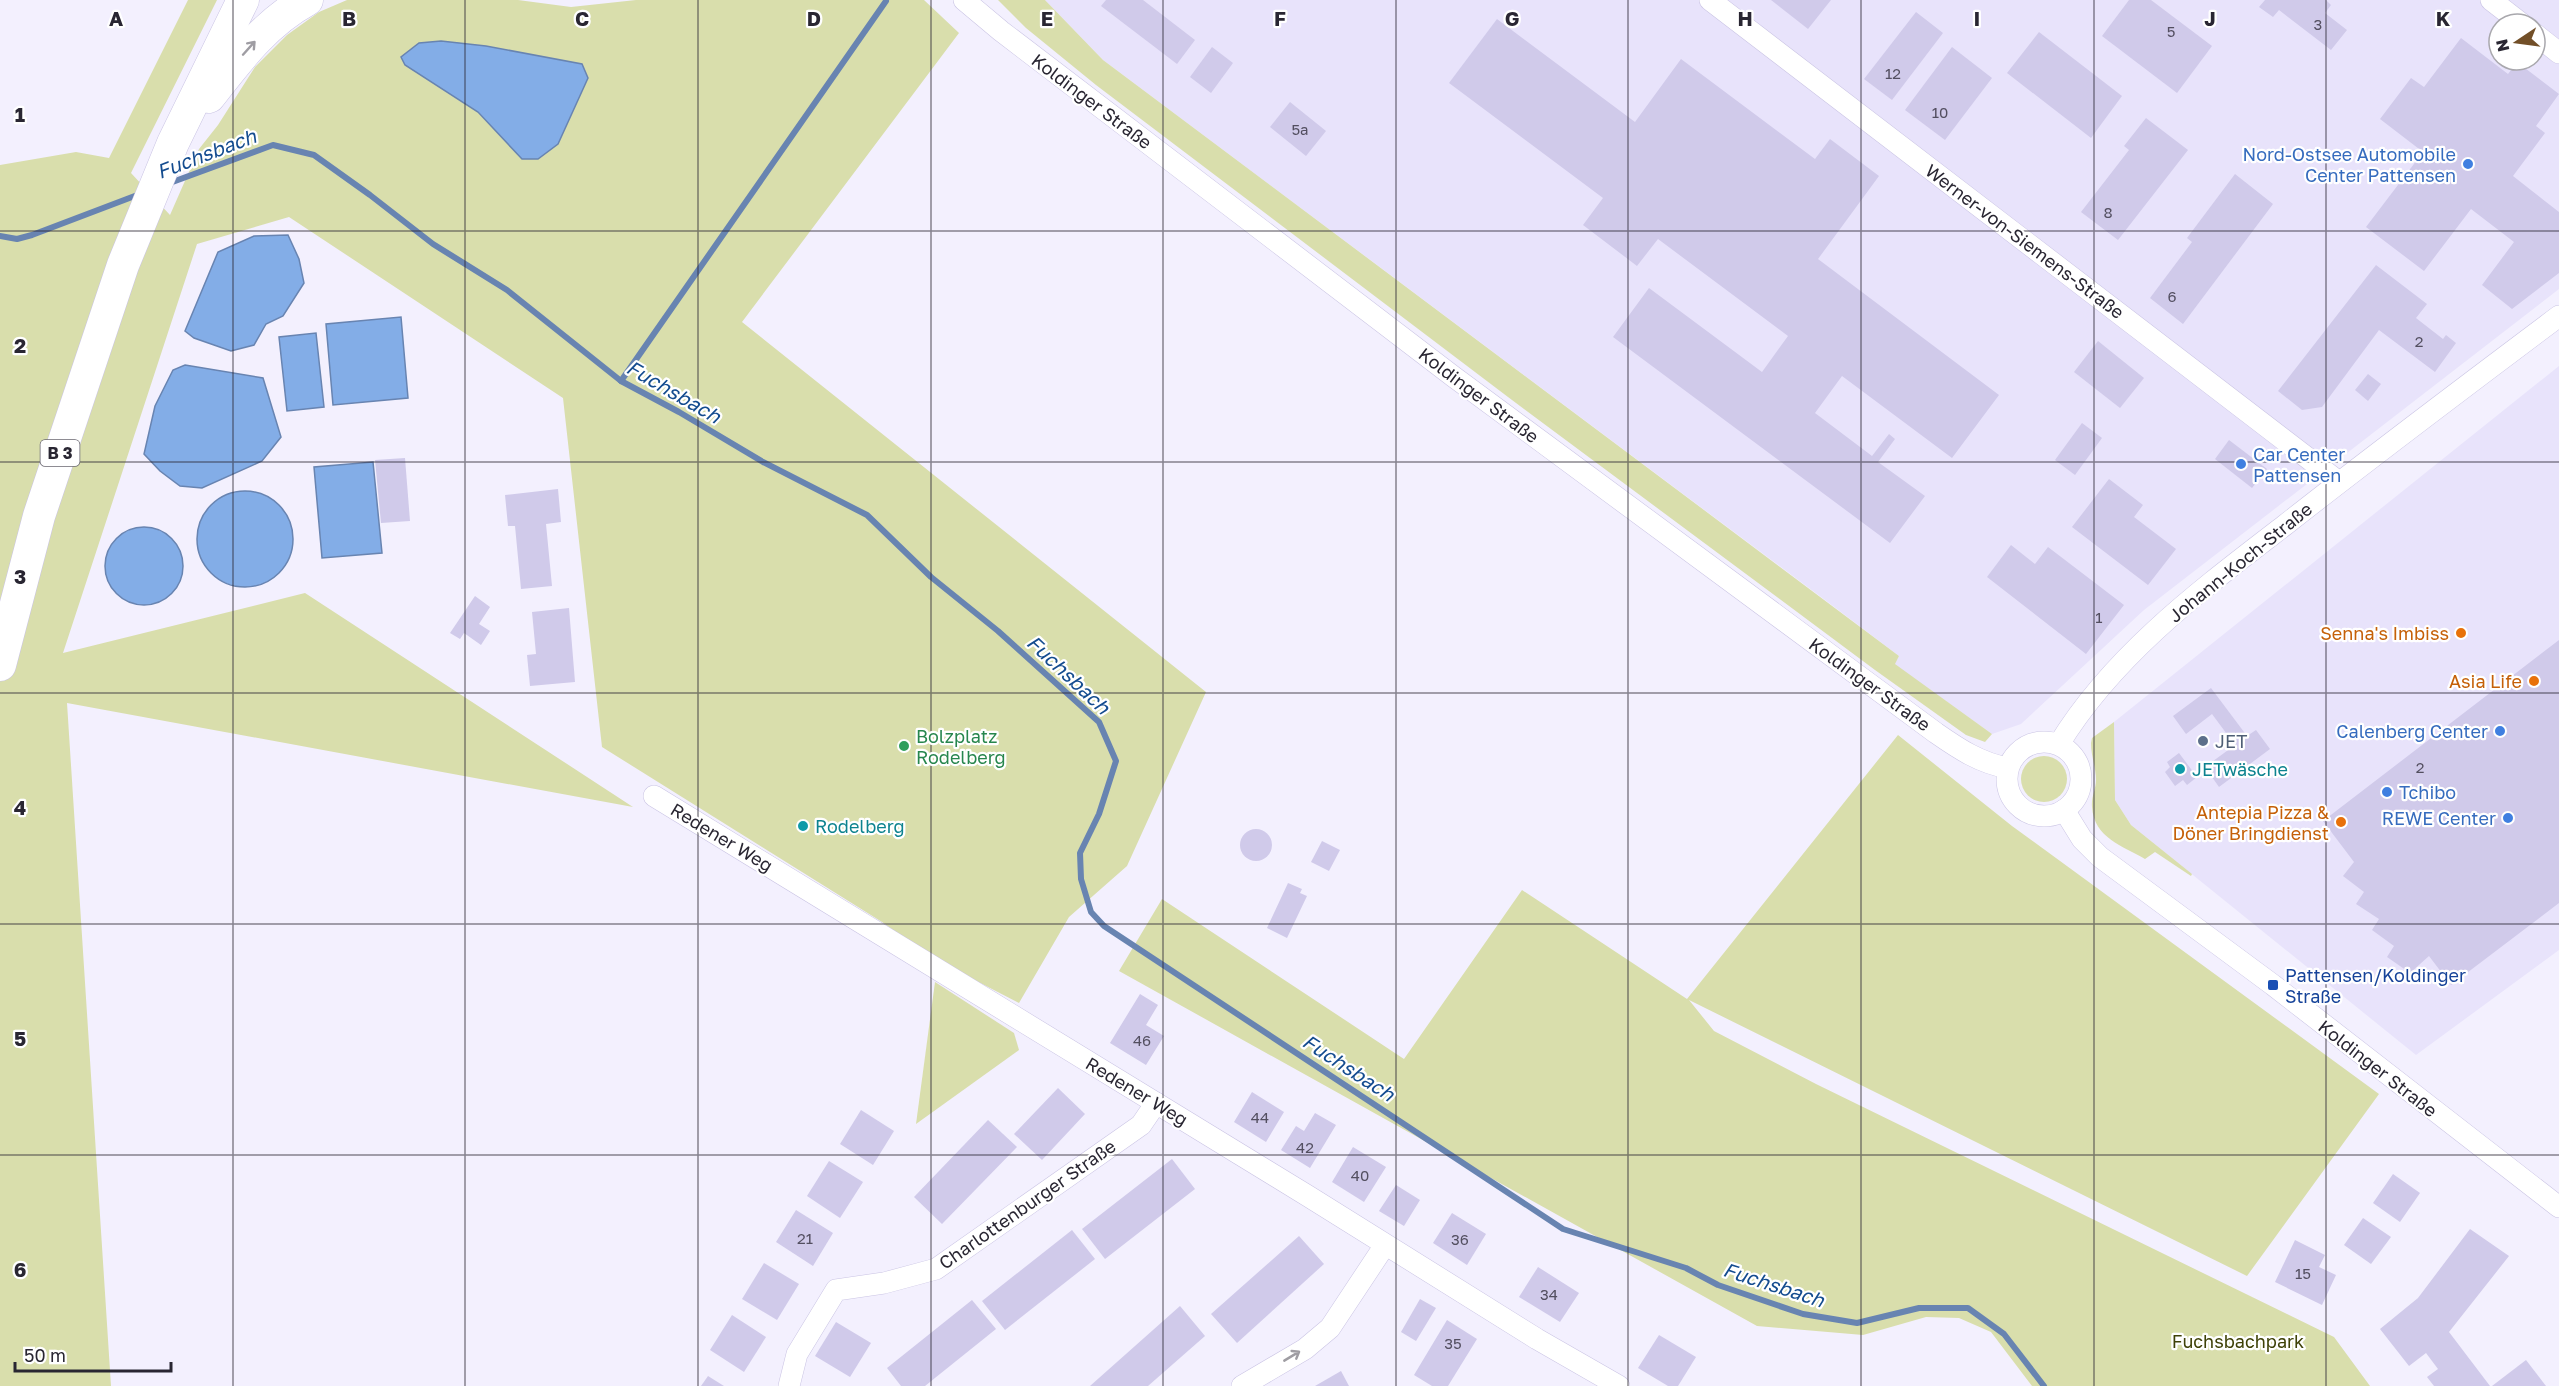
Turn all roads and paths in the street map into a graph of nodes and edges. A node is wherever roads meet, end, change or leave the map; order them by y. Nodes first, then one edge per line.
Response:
1 (243, 0) edge
2 (307, 0) edge
3 (964, 0) edge
4 (1710, 0) edge
5 (2491, 0) edge
6 (2506, 12) edge
7 (169, 152) junction
8 (2559, 316) edge
9 (2339, 482) junction
10 (2, 655) edge
11 (2059, 744) junction
12 (2008, 768) junction
13 (654, 796) dead end
14 (2064, 810) junction
15 (1156, 1103) junction
16 (2559, 1207) edge
17 (1385, 1245) junction
18 (789, 1386) edge
19 (1242, 1386) edge
20 (1619, 1386) edge

1 - 7 highway, B 3
7 -> 2 highway
3 - 12 street, Koldinger Straße
4 - 9 street, Werner-von-Siemens-Straße
5 - 6 street
7 - 10 highway, B 3
8 - 9 street, Johann-Koch-Straße
9 - 11 street, Johann-Koch-Straße
11 - 12 street
11 - 14 street
12 - 14 street
13 - 15 street, Redener Weg
14 - 16 street, Koldinger Straße
15 - 17 street, Redener Weg
15 - 18 street, Charlottenburger Straße
19 -> 17 street
17 - 20 street, Redener Weg

